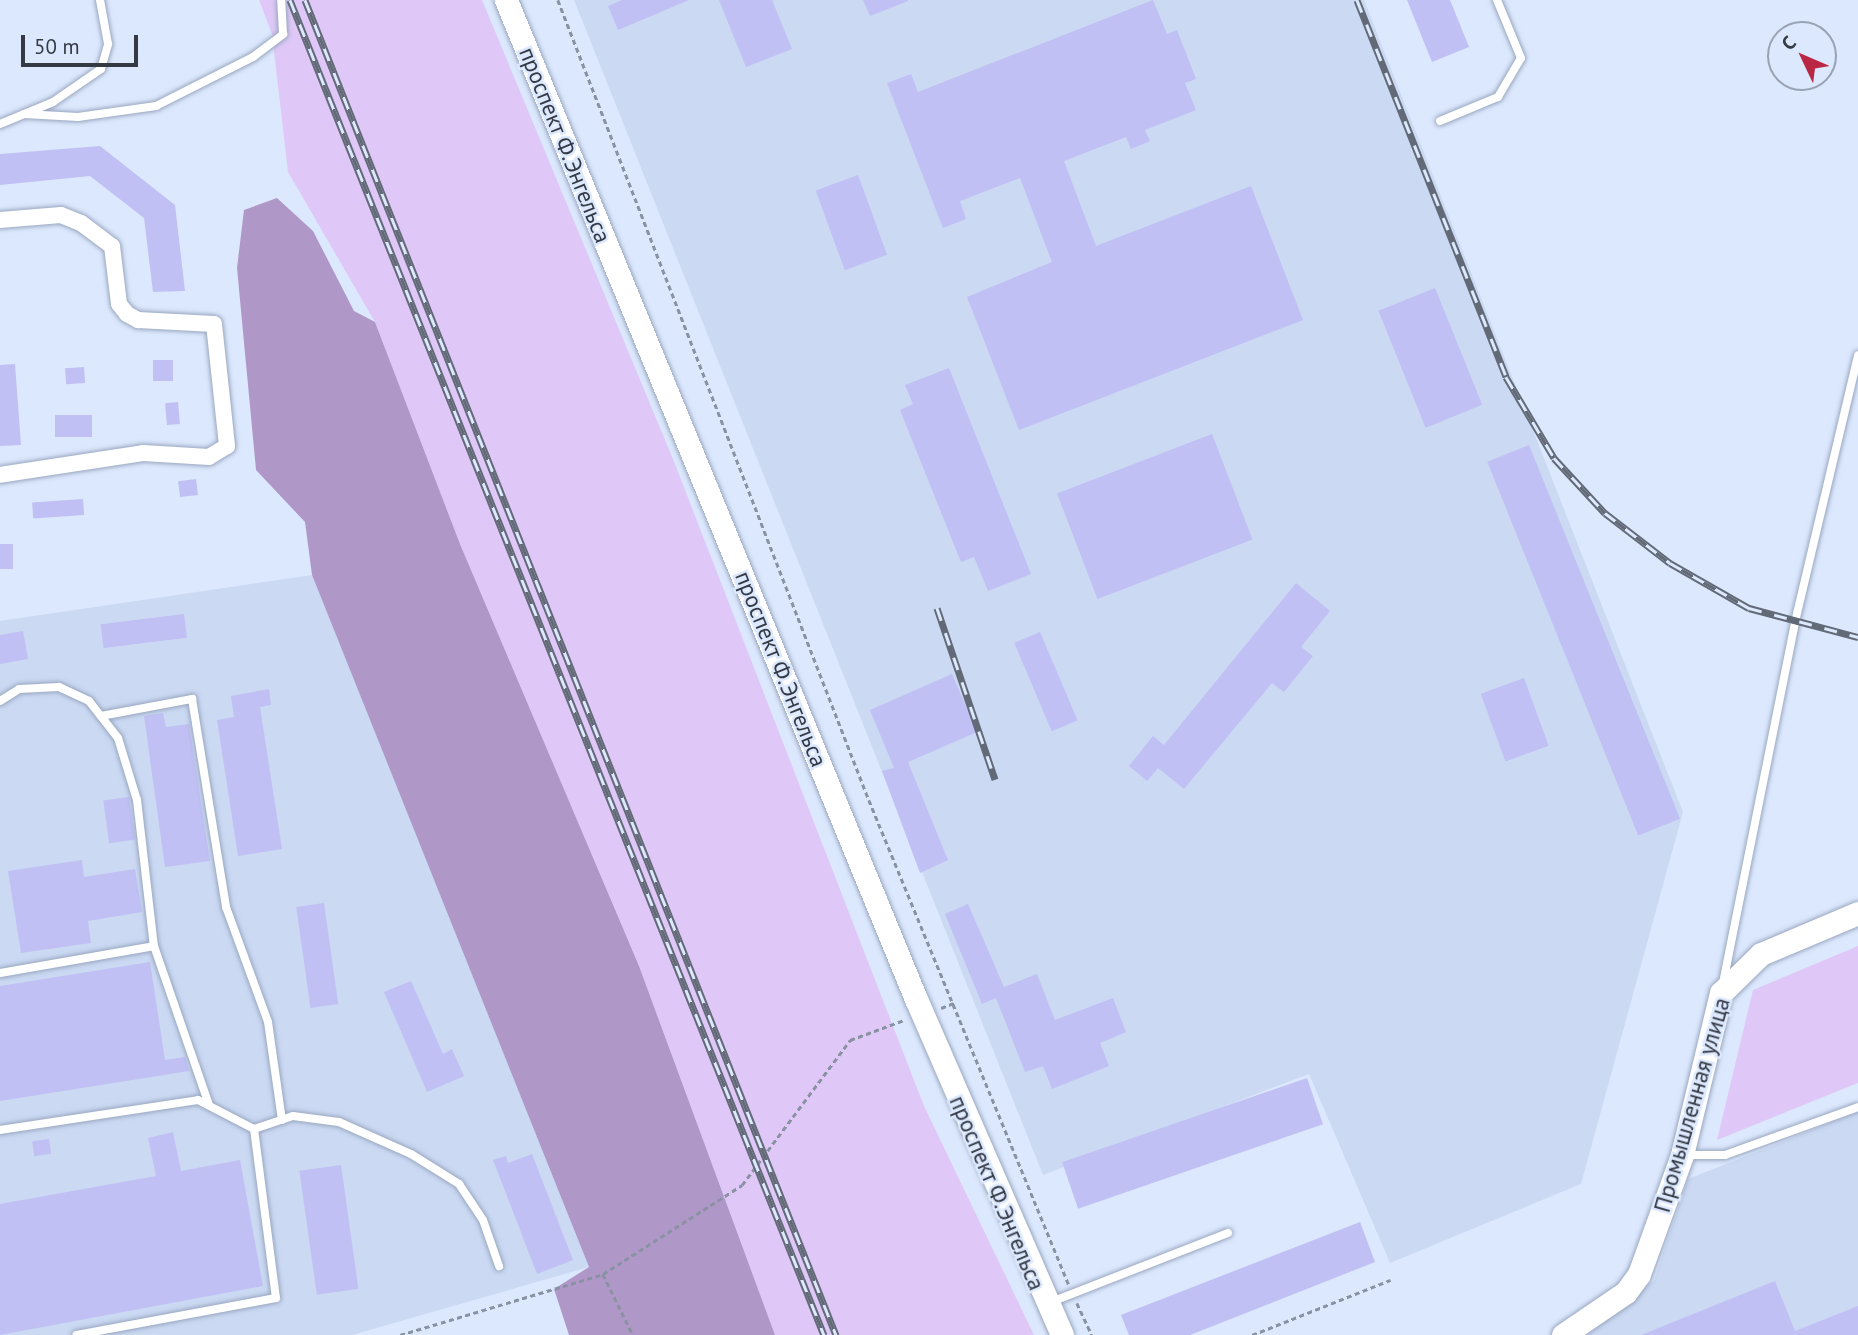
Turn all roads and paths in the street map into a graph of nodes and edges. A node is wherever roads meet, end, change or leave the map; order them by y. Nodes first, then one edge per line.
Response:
1 (100, 0) edge
2 (281, 0) edge
3 (506, 0) edge
4 (558, 0) edge
5 (1497, 0) edge
6 (24, 114) junction
7 (1440, 121) dead end
8 (0, 124) edge
9 (0, 220) edge
10 (1858, 355) edge
11 (1856, 368) edge
12 (0, 475) edge
13 (0, 701) edge
14 (101, 716) junction
15 (1858, 913) edge
16 (154, 946) junction
17 (0, 973) edge
18 (1721, 993) junction
19 (955, 1003) junction
20 (922, 1013) junction
21 (209, 1105) junction
22 (1858, 1107) edge
23 (282, 1120) junction
24 (254, 1129) junction
25 (0, 1130) edge
26 (1682, 1155) junction
27 (1228, 1233) dead end
28 (499, 1266) dead end
29 (603, 1274) junction
30 (1390, 1280) dead end
31 (1072, 1294) junction
32 (1044, 1305) junction
33 (76, 1335) edge
34 (400, 1335) edge
35 (633, 1335) edge
36 (1062, 1335) edge
37 (1093, 1335) edge
38 (1251, 1335) edge
39 (1563, 1335) edge

1 - 6 lane
2 - 6 lane
3 - 20 street, проспект Ф.Энгельса
4 - 19 path
5 - 7 lane
6 - 8 lane
9 - 12 street
10 - 11 lane
11 - 18 lane
13 - 14 lane
14 - 16 lane
14 - 23 lane
15 - 18 street, Промышленная улица
16 - 17 lane
16 - 21 lane
18 - 26 street, Промышленная улица
19 - 20 path
19 - 31 path
20 - 29 path
20 - 32 street, проспект Ф.Энгельса
21 - 24 lane
21 - 25 lane
22 - 26 lane
23 - 24 lane
23 - 28 lane
24 - 33 lane
26 - 39 street, Промышленная улица
27 - 31 lane
29 - 34 path
29 - 35 path
30 - 38 path
31 - 32 lane
31 - 37 path
32 - 36 street, проспект Ф.Энгельса

